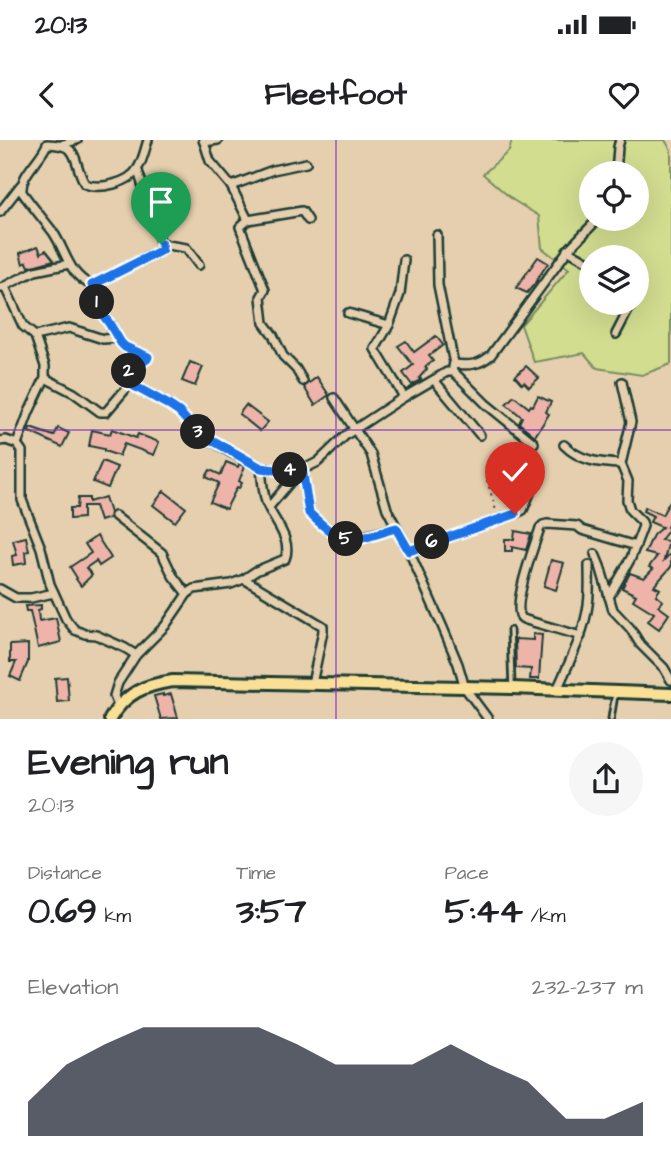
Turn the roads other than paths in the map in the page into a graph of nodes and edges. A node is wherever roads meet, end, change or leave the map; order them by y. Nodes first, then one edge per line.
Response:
1 (78, 140) edge
2 (148, 140) edge
3 (218, 140) edge
4 (620, 140) edge
5 (204, 141) edge
6 (44, 142) edge
7 (63, 144) junction
8 (617, 161) edge
9 (306, 163) dead end
10 (138, 171) junction
11 (23, 181) junction
12 (231, 186) junction
13 (0, 212) edge
14 (248, 220) junction
15 (308, 220) dead end
16 (586, 231) edge
17 (437, 235) dead end
18 (161, 244) junction
19 (567, 250) junction
20 (579, 257) edge
21 (404, 260) dead end
22 (69, 264) junction
23 (199, 265) dead end
24 (92, 285) junction
25 (2, 288) edge
26 (348, 313) dead end
27 (626, 315) edge
28 (389, 326) junction
29 (616, 334) dead end
30 (35, 336) junction
31 (118, 338) junction
32 (453, 367) junction
33 (45, 378) junction
34 (434, 380) junction
35 (303, 381) dead end
36 (622, 382) dead end
37 (130, 384) junction
38 (404, 397) junction
39 (334, 398) dead end
40 (354, 430) junction
41 (480, 435) dead end
42 (0, 440) edge
43 (534, 443) dead end
44 (17, 444) junction
45 (564, 445) dead end
46 (621, 464) junction
47 (261, 468) junction
48 (302, 468) junction
49 (530, 493) dead end
50 (269, 507) junction
51 (115, 516) dead end
52 (396, 528) junction
53 (636, 546) junction
54 (409, 551) junction
55 (595, 554) dead end
56 (589, 565) dead end
57 (244, 579) junction
58 (0, 589) edge
59 (54, 593) junction
60 (187, 594) junction
61 (609, 597) junction
62 (510, 630) dead end
63 (581, 636) junction
64 (136, 656) junction
65 (671, 680) edge
66 (312, 684) junction
67 (465, 688) junction
68 (512, 688) junction
69 (557, 690) junction
70 (615, 692) junction
71 (671, 694) edge
72 (118, 706) junction
73 (110, 719) edge
74 (488, 719) edge
75 (611, 719) edge

1 - 7 street
2 - 10 street
3 - 5 street
4 - 8 street
5 - 12 street
6 - 7 street
6 - 11 street
7 - 10 street
9 - 12 street
10 - 18 street
11 - 13 street
11 - 22 street
12 - 14 street
14 - 15 street
14 - 35 street
16 - 19 street
17 - 32 street
18 - 23 street
18 - 24 street
19 - 20 street
19 - 32 street
21 - 28 street
22 - 24 street
22 - 25 street
24 - 31 street
25 - 30 street
26 - 28 street
27 - 29 street
28 - 38 street
30 - 31 street
30 - 33 street
31 - 37 street
32 - 34 street
32 - 43 street
33 - 37 street
33 - 44 street
34 - 38 street
34 - 41 street
36 - 46 street
37 - 47 street
38 - 40 street
39 - 40 street
40 - 48 street
40 - 52 street
42 - 44 street
44 - 59 street
45 - 46 street
46 - 53 street
47 - 48 street
47 - 50 street
48 - 50 street
48 - 52 street
49 - 54 street
50 - 57 street
51 - 60 street
52 - 54 street
53 - 61 street
53 - 63 street
54 - 67 street
55 - 61 street
56 - 63 street
57 - 60 street
57 - 66 street
58 - 59 street
59 - 64 street
60 - 64 street
61 - 65 street
62 - 68 lane
63 - 69 street
64 - 72 street
66 - 67 main road
66 - 72 main road
67 - 68 main road
67 - 74 street
68 - 69 main road
69 - 70 main road
70 - 71 main road
70 - 75 lane
72 - 73 main road

